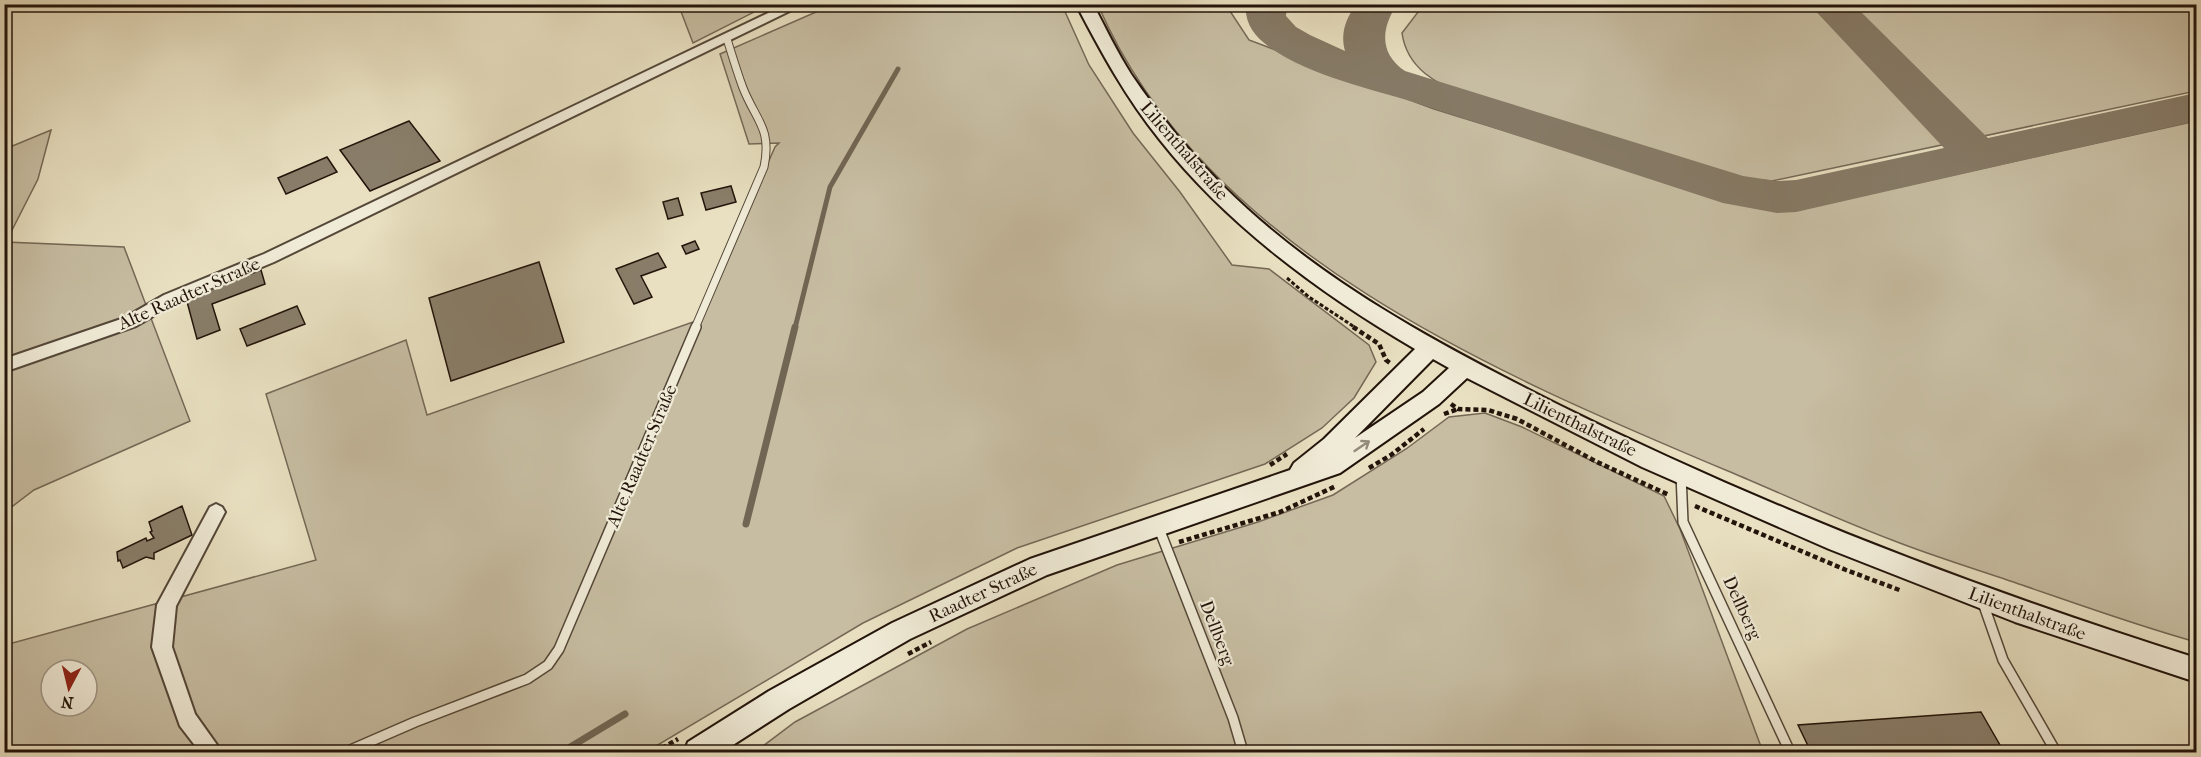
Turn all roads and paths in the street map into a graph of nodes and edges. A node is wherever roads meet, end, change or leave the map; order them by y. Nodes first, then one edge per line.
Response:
1 (798, 4) edge
2 (1084, 4) edge
3 (727, 39) junction
4 (1429, 349) junction
5 (4, 366) edge
6 (1464, 368) junction
7 (1458, 408) dead end
8 (1435, 421) dead end
9 (1426, 428) dead end
10 (1362, 472) dead end
11 (1681, 474) junction
12 (1290, 479) junction
13 (1342, 483) dead end
14 (216, 512) dead end
15 (1162, 536) junction
16 (1981, 598) junction
17 (939, 638) dead end
18 (897, 659) dead end
19 (2196, 670) edge
20 (212, 753) edge
21 (346, 753) edge
22 (698, 753) edge
23 (1243, 753) edge
24 (1790, 753) edge
25 (2056, 753) edge

1 - 3 street, Alte Raadter Straße
2 - 4 main road, Lilienthalstraße
3 - 5 street, Alte Raadter Straße
3 - 21 lane, Alte Raadter Straße
4 - 6 main road, Lilienthalstraße
4 - 12 main road, Raadter Straße
6 - 11 main road, Lilienthalstraße
12 -> 6 main road, Raadter Straße
7 - 8 path
9 - 10 path
11 - 16 main road, Lilienthalstraße
11 - 24 lane, Dellberg
12 - 15 main road, Raadter Straße
13 - 15 path
14 - 20 street
15 - 22 main road, Raadter Straße
15 - 23 lane, Dellberg
16 - 19 main road, Lilienthalstraße
16 - 25 lane
17 - 18 path

